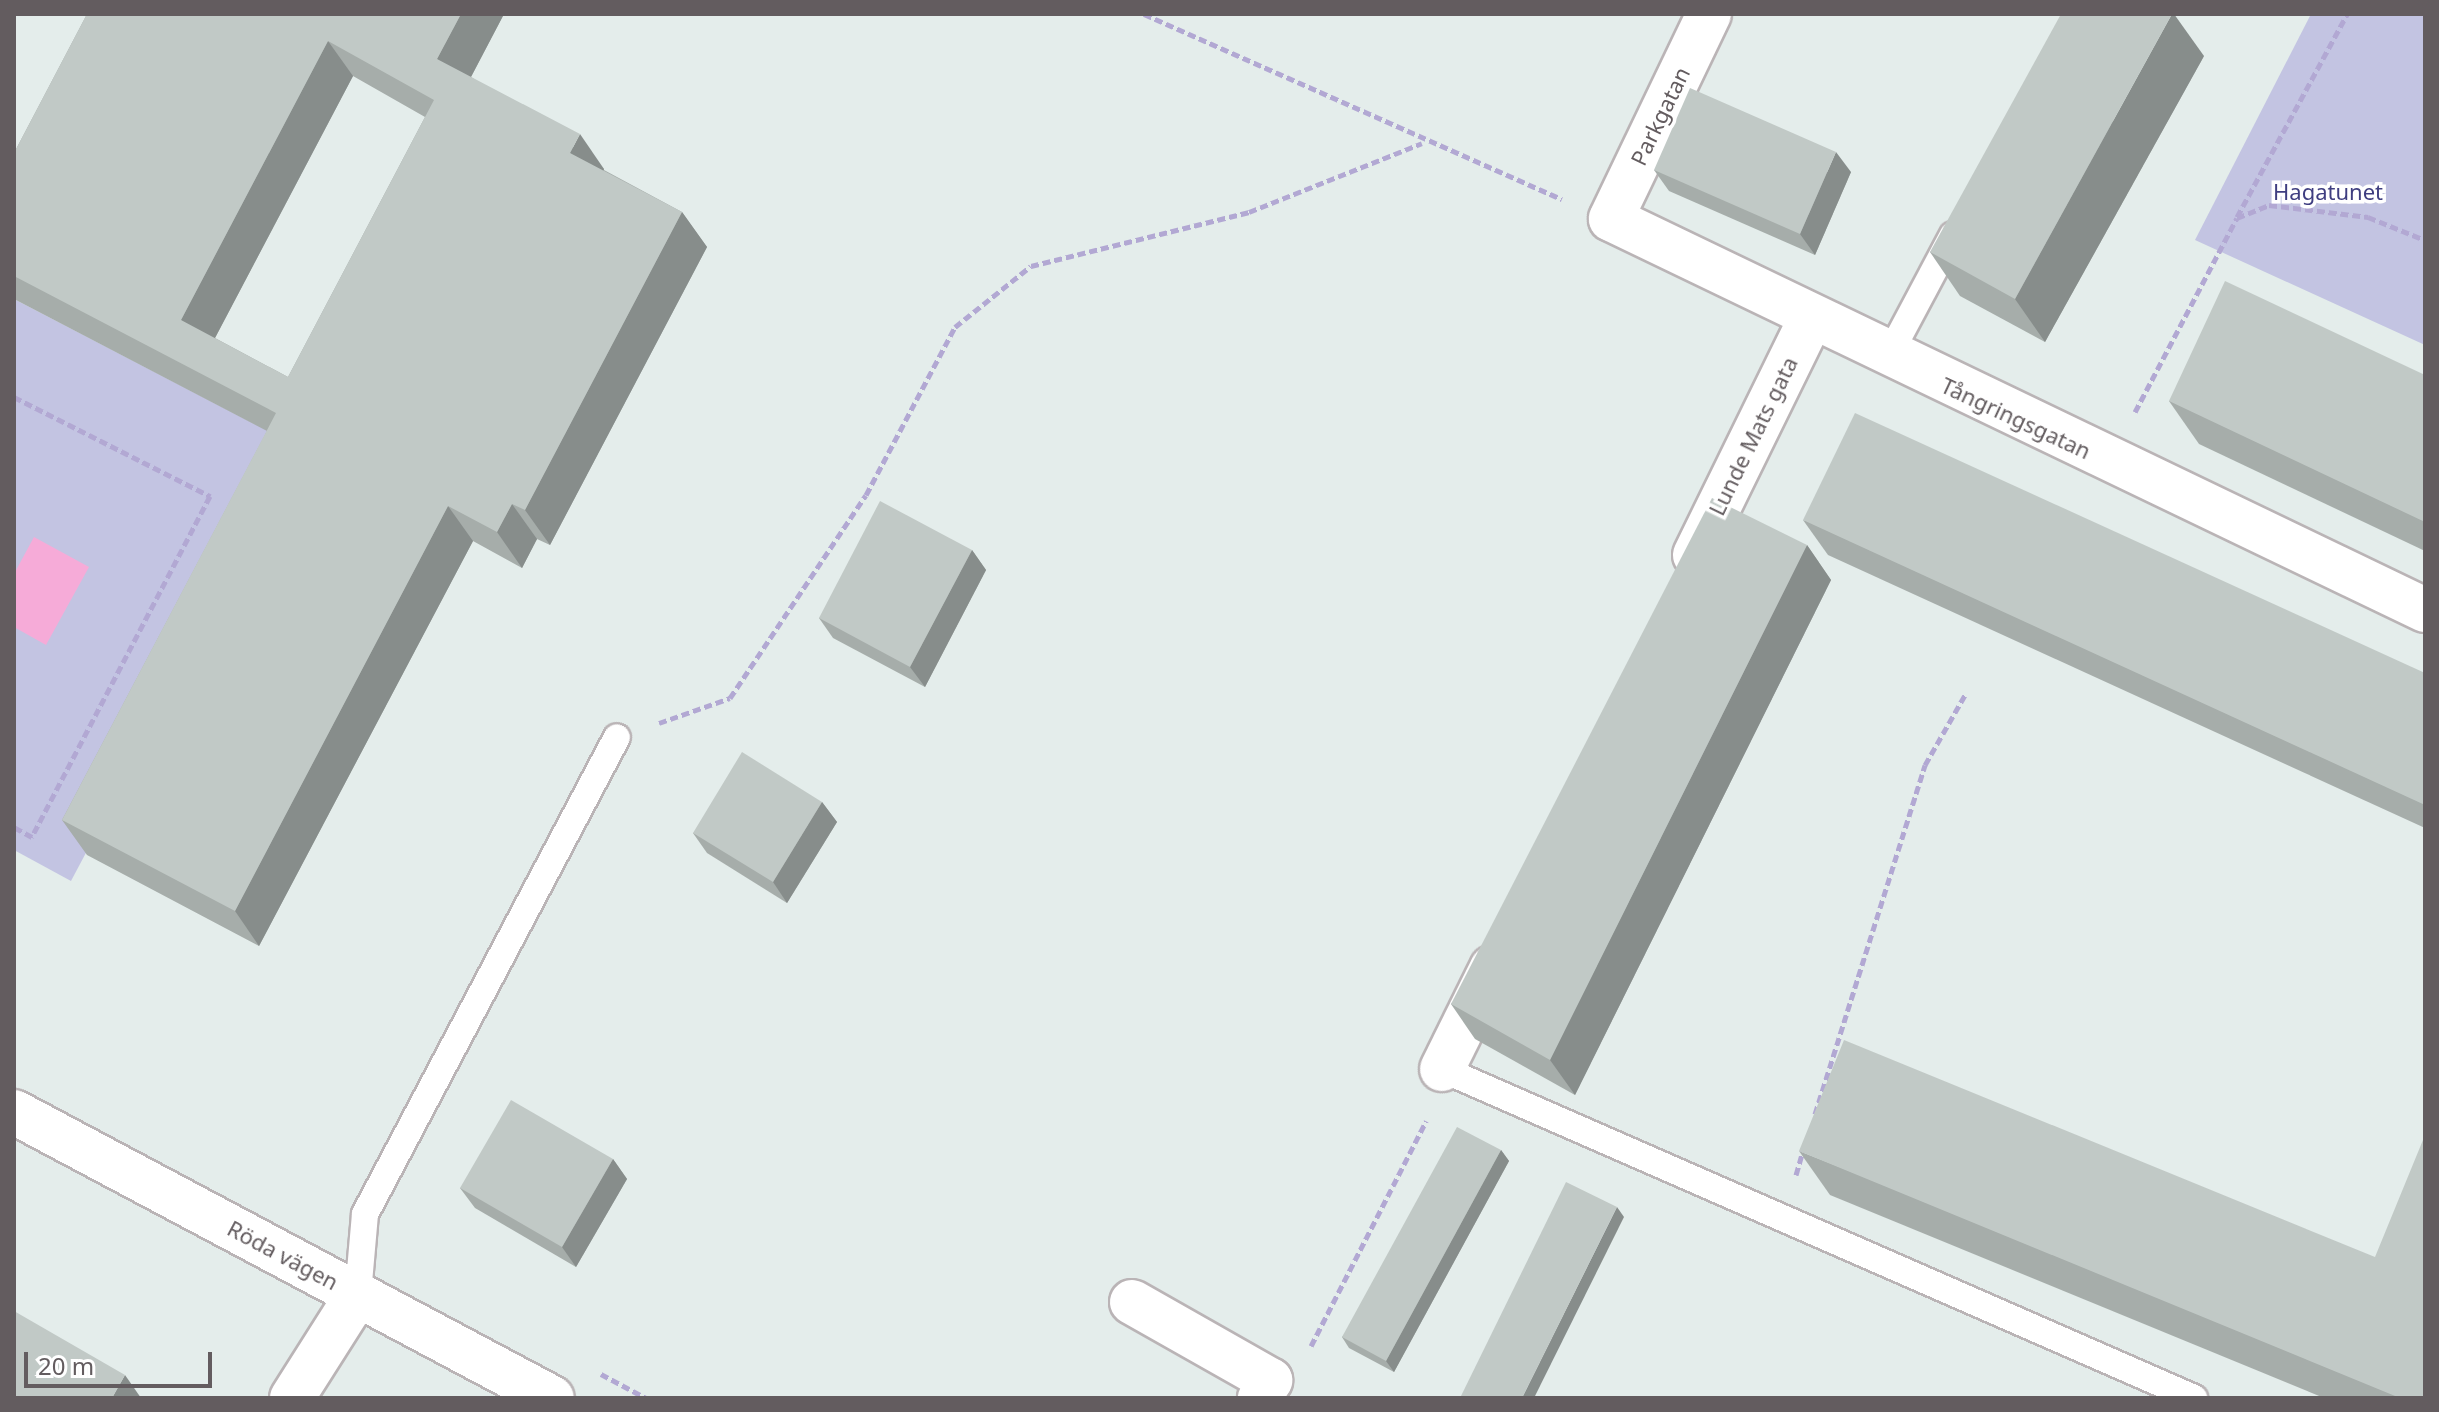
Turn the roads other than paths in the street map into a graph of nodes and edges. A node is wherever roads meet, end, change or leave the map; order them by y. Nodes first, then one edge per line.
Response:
1 (1709, 14) edge
2 (1969, 206) edge
3 (1611, 219) joint
4 (1810, 320) junction
5 (1888, 357) junction
6 (1678, 588) edge
7 (2425, 610) edge
8 (617, 737) road end
9 (1512, 927) edge
10 (1442, 1069) joint
11 (14, 1112) edge
12 (358, 1294) junction
13 (1132, 1302) dead end
14 (2146, 1388) edge
15 (1265, 1389) edge
16 (292, 1398) edge
17 (552, 1398) edge
18 (2194, 1398) edge

1 - 3 street, Parkgatan
2 - 5 lane
3 - 4 street, Tångringsgatan
4 - 5 street, Tångringsgatan
4 - 6 street, Lunde Mats gata
5 - 7 street, Tångringsgatan
8 - 12 lane
9 - 10 street
10 - 14 lane
11 - 12 street, Röda vägen
12 - 16 street
12 - 17 street, Röda vägen
13 - 15 street
14 - 18 lane

